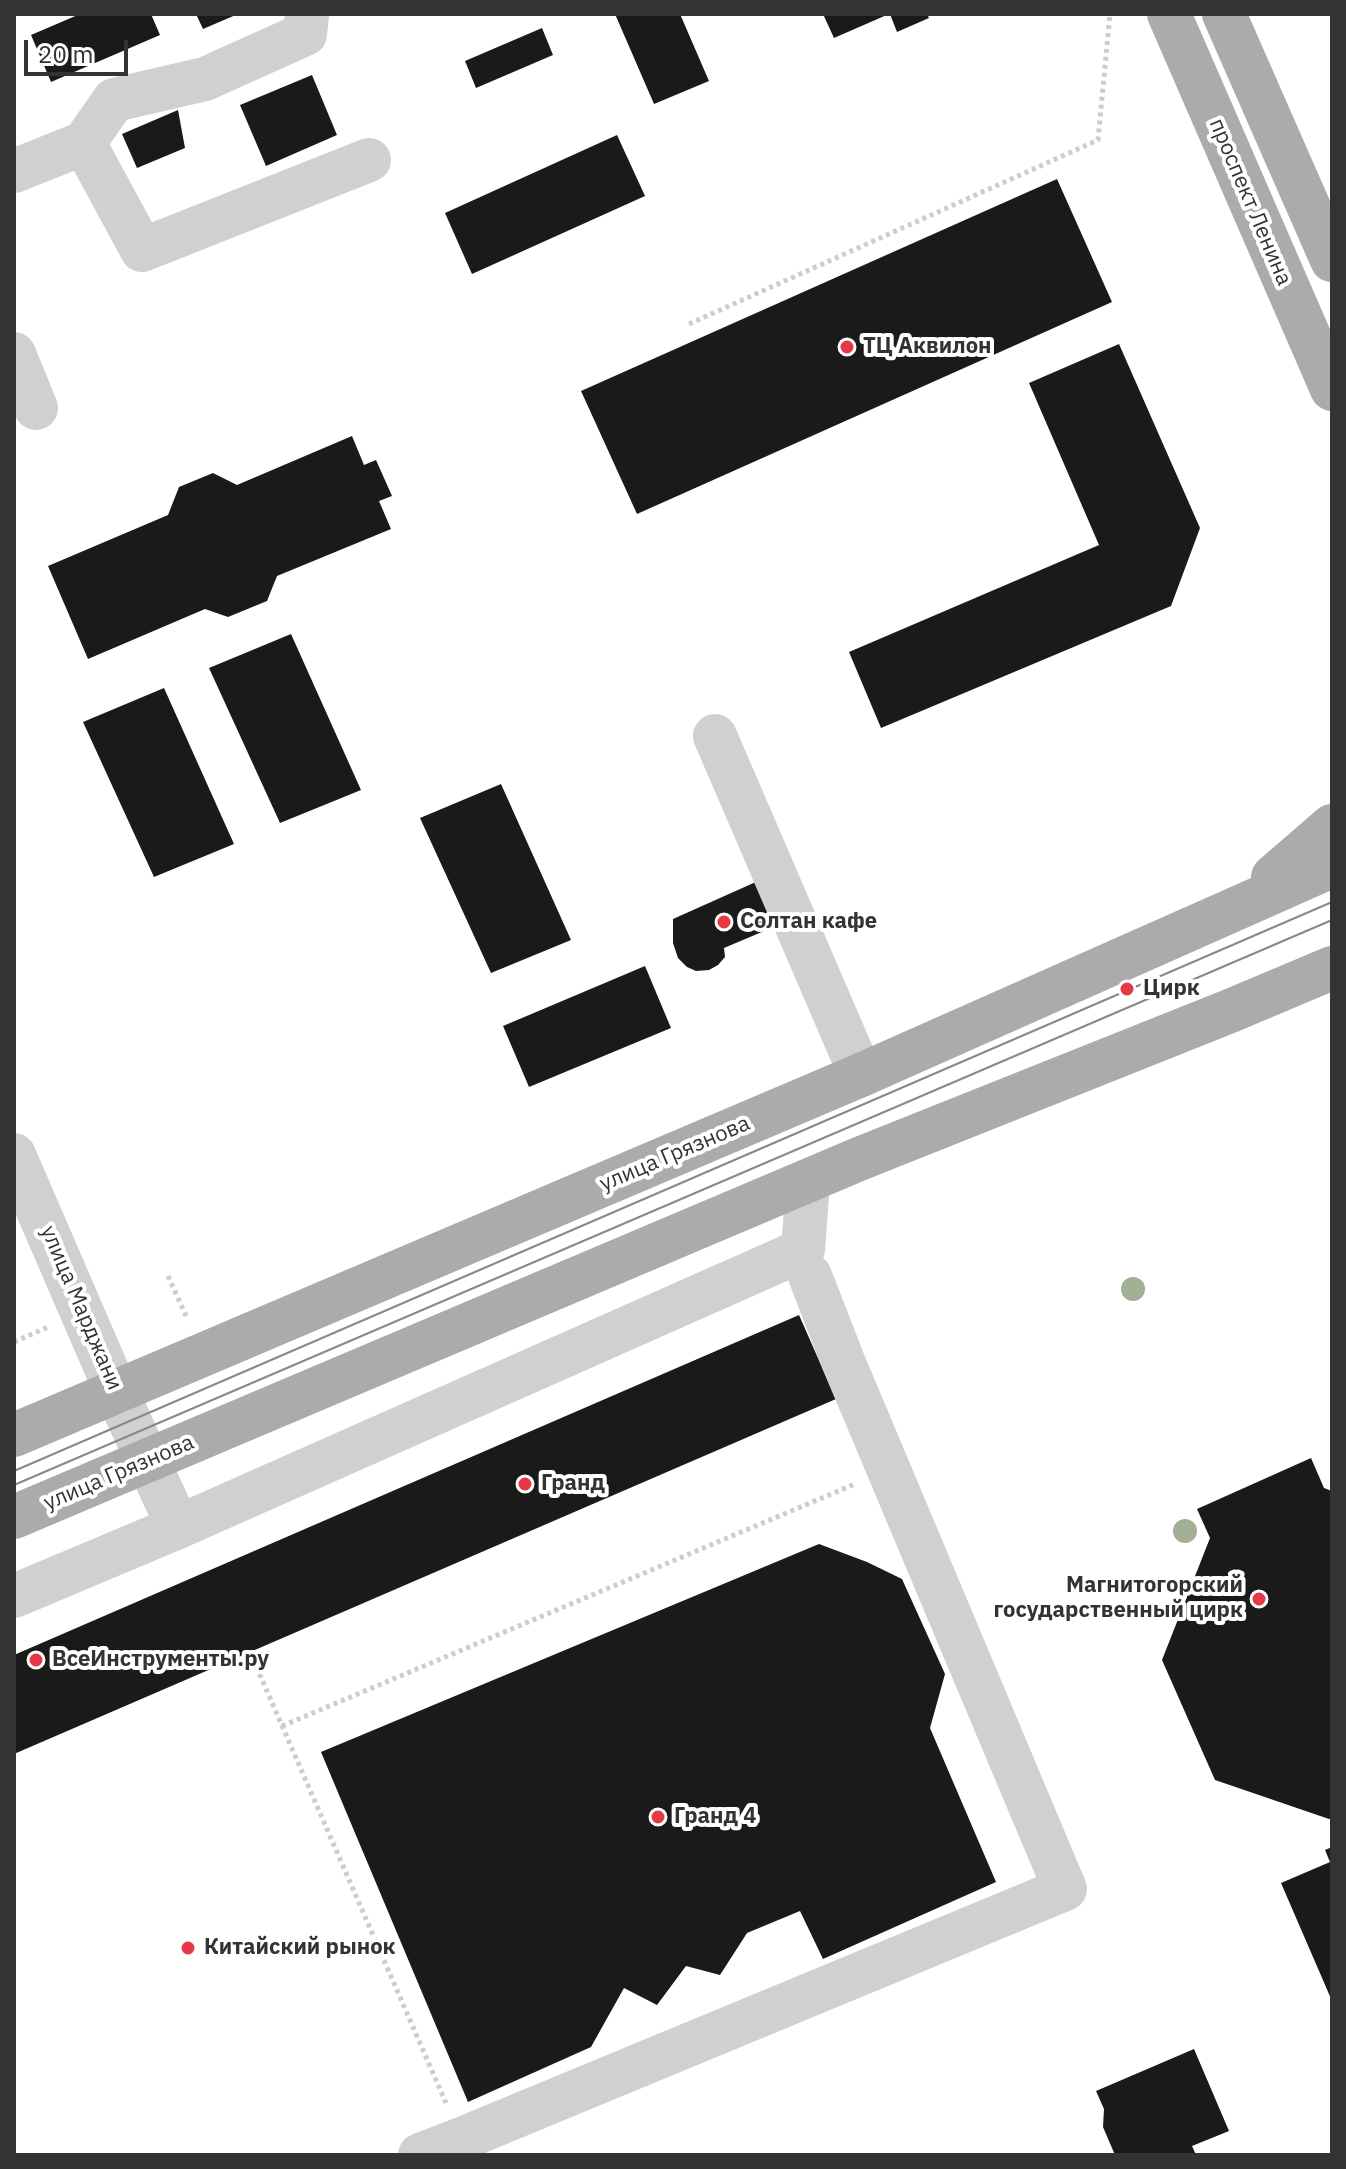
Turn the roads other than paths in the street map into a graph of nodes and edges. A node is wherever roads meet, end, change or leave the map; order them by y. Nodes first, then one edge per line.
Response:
1 (307, 14) edge
2 (1169, 14) edge
3 (1224, 14) edge
4 (84, 143) junction
5 (369, 160) dead end
6 (14, 171) edge
7 (1332, 260) edge
8 (14, 354) edge
9 (1332, 389) edge
10 (36, 408) dead end
11 (715, 736) dead end
12 (1332, 826) edge
13 (1332, 866) edge
14 (1239, 907) junction
15 (1332, 968) edge
16 (1332, 994) edge
17 (1230, 1011) junction
18 (861, 1075) junction
19 (14, 1155) edge
20 (808, 1181) junction
21 (810, 1276) dead end
22 (116, 1391) junction
23 (14, 1435) edge
24 (147, 1461) junction
25 (14, 1517) edge
26 (178, 1527) junction
27 (14, 1596) edge
28 (448, 2150) edge

1 - 4 street
2 - 9 main road, проспект Ленина
3 - 7 main road
4 - 5 street
4 - 6 street
8 - 10 street
11 - 18 street
12 - 14 main road
13 - 14 main road, улица Грязнова
14 - 18 main road, улица Грязнова
15 - 17 main road, улица Грязнова
16 - 17 main road
17 - 20 main road, улица Грязнова
18 - 22 main road, улица Грязнова
19 - 22 street, улица Марджани
20 - 24 main road, улица Грязнова
20 - 26 street
21 - 28 street
22 - 23 main road, улица Грязнова
22 - 24 street, улица Марджани
24 - 25 main road, улица Грязнова
24 - 26 street, улица Марджани
26 - 27 street

